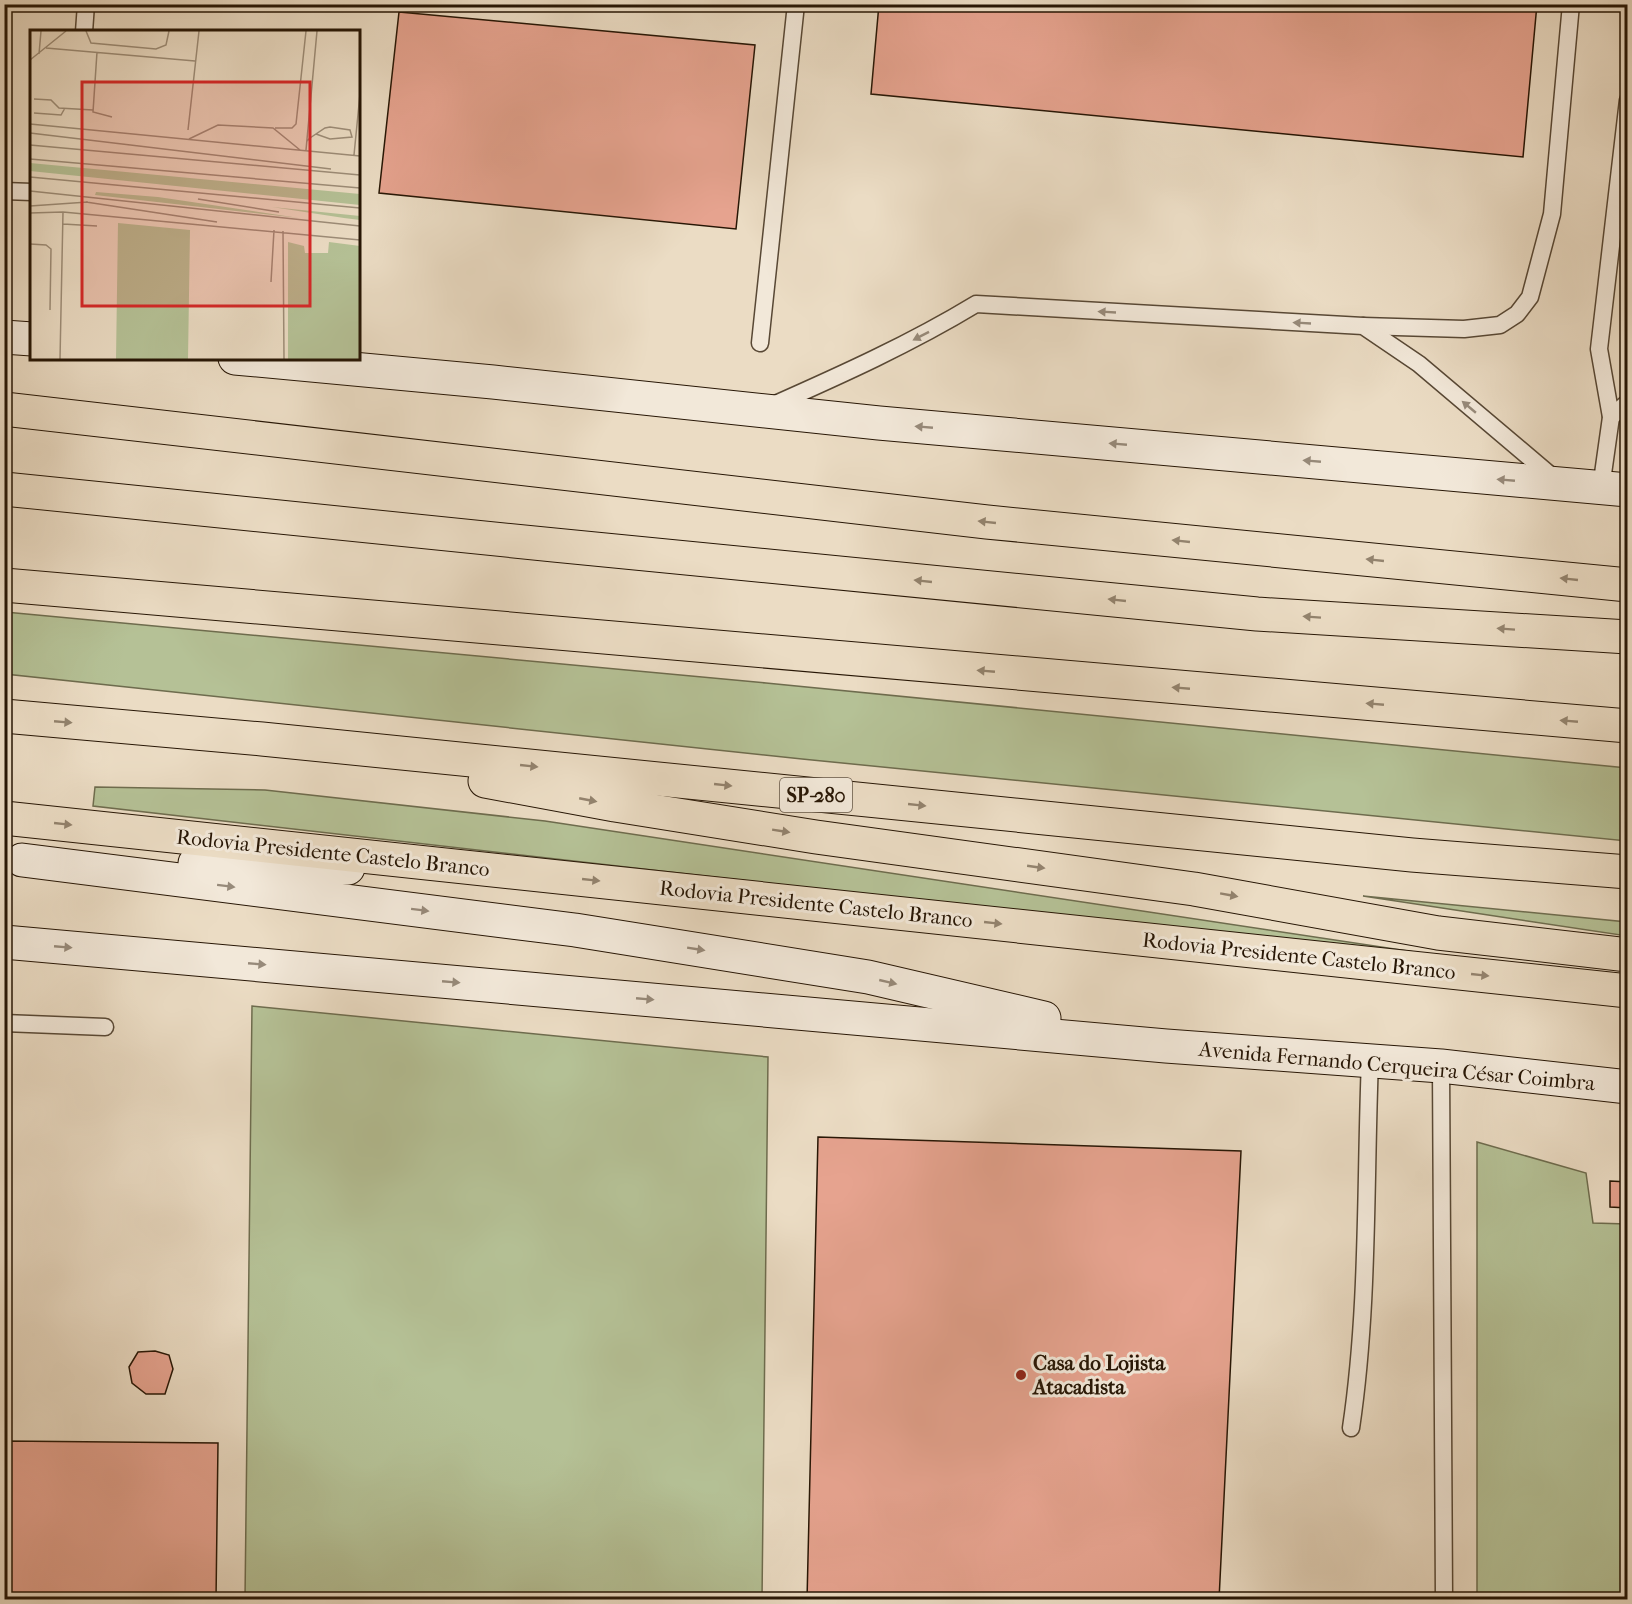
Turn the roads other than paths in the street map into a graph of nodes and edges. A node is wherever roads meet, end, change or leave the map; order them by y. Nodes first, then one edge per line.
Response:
1 (86, 4) edge
2 (796, 4) edge
3 (1571, 4) edge
4 (84, 30) edge
5 (1628, 100) edge
6 (4, 191) edge
7 (30, 192) edge
8 (1363, 326) junction
9 (4, 337) edge
10 (30, 339) edge
11 (760, 343) dead end
12 (256, 360) edge
13 (1628, 402) edge
14 (4, 409) edge
15 (761, 411) junction
16 (1611, 417) junction
17 (1562, 485) junction
18 (4, 489) edge
19 (1614, 489) edge
20 (4, 585) edge
21 (1628, 585) edge
22 (1628, 637) edge
23 (4, 716) edge
24 (1628, 726) edge
25 (262, 739) junction
26 (4, 818) edge
27 (13, 860) edge
28 (1628, 872) edge
29 (554, 876) junction
30 (4, 942) edge
31 (1628, 955) edge
32 (1628, 991) edge
33 (4, 1023) edge
34 (105, 1027) dead end
35 (1166, 1046) junction
36 (1370, 1060) junction
37 (1441, 1066) junction
38 (1628, 1087) edge
39 (1351, 1428) dead end
40 (1444, 1599) edge

1 - 4 lane
2 - 11 lane
3 - 8 lane
5 - 16 lane
6 - 7 lane
8 -> 15 lane
17 -> 8 lane
9 - 10 main road
12 - 15 main road
13 - 16 lane
21 -> 14 highway
17 -> 15 main road
16 - 19 lane
17 - 19 main road
22 -> 18 highway
24 -> 20 highway
23 -> 25 highway, SP-280
25 -> 28 highway, SP-280
25 -> 31 highway
26 -> 29 highway, Rodovia Presidente Castelo Branco
27 - 29 main road
27 -> 35 main road
29 -> 32 highway, Rodovia Presidente Castelo Branco
30 -> 35 main road
33 - 34 lane
35 - 36 main road, Avenida Fernando Cerqueira César Coimbra
36 - 37 main road, Avenida Fernando Cerqueira César Coimbra
36 - 39 lane
37 - 38 main road, Avenida Fernando Cerqueira César Coimbra
37 - 40 lane

